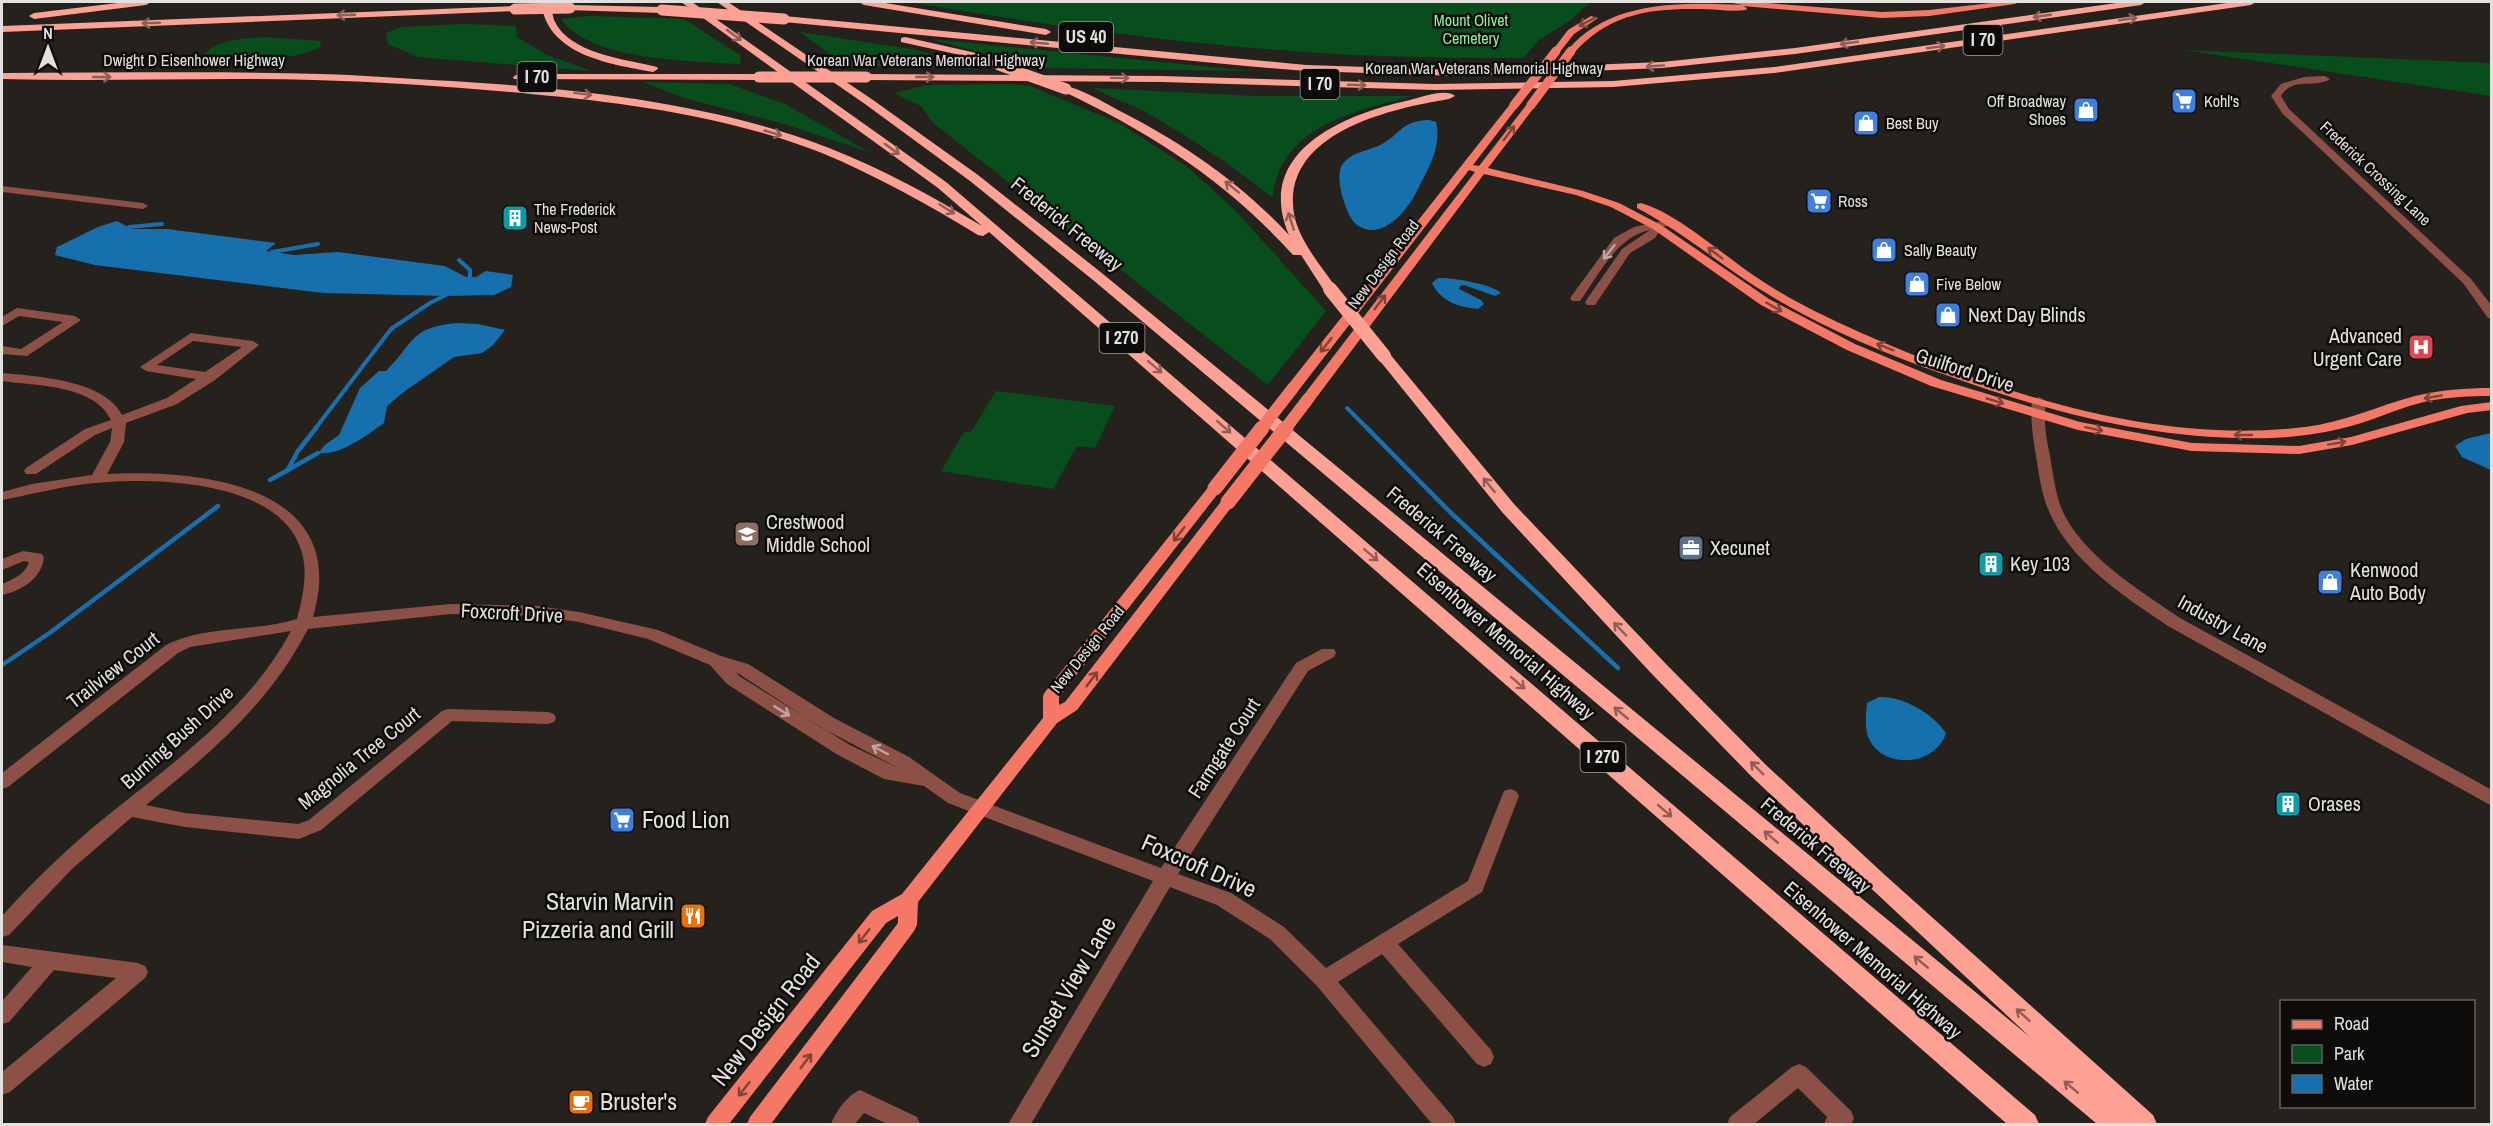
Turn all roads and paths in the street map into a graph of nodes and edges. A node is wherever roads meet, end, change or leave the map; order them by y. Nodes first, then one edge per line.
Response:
1 (146, 2) edge
2 (546, 2) edge
3 (681, 2) edge
4 (686, 2) edge
5 (722, 2) edge
6 (864, 2) edge
7 (1664, 2) edge
8 (1731, 2) edge
9 (2015, 2) edge
10 (2141, 2) edge
11 (2251, 2) edge
12 (372, 4) dead end
13 (1674, 4) edge
14 (467, 11) junction
15 (1838, 12) junction
16 (784, 18) junction
17 (2, 19) edge
18 (716, 22) junction
19 (2, 29) edge
20 (1306, 68) junction
21 (1774, 70) junction
22 (2, 76) edge
23 (315, 77) junction
24 (759, 77) junction
25 (2325, 79) dead end
26 (1468, 162) junction
27 (1484, 166) junction
28 (2, 189) edge
29 (143, 206) dead end
30 (1672, 222) junction
31 (1657, 227) junction
32 (1063, 288) junction
33 (1330, 289) junction
34 (1576, 298) dead end
35 (1591, 302) dead end
36 (2492, 315) edge
37 (2, 322) edge
38 (3, 352) edge
39 (2, 377) edge
40 (210, 377) junction
41 (2492, 392) edge
42 (2492, 406) edge
43 (2038, 407) junction
44 (119, 421) junction
45 (31, 471) dead end
46 (97, 479) junction
47 (2, 496) edge
48 (2, 564) edge
49 (2, 590) edge
50 (302, 625) junction
51 (1328, 653) dead end
52 (548, 718) dead end
53 (1051, 719) junction
54 (2, 782) edge
55 (1510, 796) dead end
56 (2492, 799) edge
57 (980, 808) junction
58 (127, 809) junction
59 (1166, 876) junction
60 (909, 900) junction
61 (2, 929) edge
62 (1385, 943) junction
63 (2, 954) edge
64 (49, 961) junction
65 (1324, 980) junction
66 (2, 1015) edge
67 (1485, 1057) dead end
68 (2, 1085) edge
69 (716, 1125) edge
70 (758, 1125) edge
71 (842, 1125) edge
72 (909, 1125) edge
73 (1019, 1125) edge
74 (1445, 1125) edge
75 (1738, 1125) edge
76 (1835, 1125) edge
77 (2026, 1125) edge
78 (2116, 1125) edge
79 (2144, 1125) edge

1 - 17 highway
2 - 24 highway
3 - 18 highway
4 - 18 highway
78 -> 5 highway, Frederick Freeway
6 - 20 highway, US 40
7 -> 26 main road, New Design Road, bridge
8 - 15 main road, New Design Road
9 - 15 main road, New Design Road
10 -> 20 highway, Korean War Veterans Memorial Highway / I 70
21 -> 11 highway, Korean War Veterans Memorial Highway / I 70
12 - 14 highway
13 - 15 main road, New Design Road
27 -> 13 main road, New Design Road, bridge
14 - 16 highway, Dwight D Eisenhower Highway / I 70, bridge
14 -> 19 highway, Dwight D Eisenhower Highway / I 70
20 -> 16 highway, Korean War Veterans Memorial Highway / I 70
33 -> 16 highway, bridge
18 -> 32 highway
24 -> 21 highway, Korean War Veterans Memorial Highway / I 70, bridge
33 -> 21 highway
22 -> 23 highway, Dwight D Eisenhower Highway / I 70
23 - 24 highway, Korean War Veterans Memorial Highway / I 70
23 -> 32 highway
25 - 36 street, Frederick Crossing Lane
26 - 27 main road, Guilford Drive
26 -> 53 main road, New Design Road, bridge
27 - 30 main road, Guilford Drive
27 - 31 main road, Guilford Drive
53 -> 27 main road, New Design Road, bridge
28 - 29 street
30 - 31 street
43 -> 30 main road, Guilford Drive
31 -> 34 street
31 - 35 street
31 -> 43 main road, Guilford Drive
32 -> 77 highway, Eisenhower Memorial Highway / I 270
79 -> 33 highway, bridge
37 - 38 street
39 - 44 street
40 - 40 street
40 - 44 street
41 -> 43 main road, Guilford Drive
43 -> 42 main road, Guilford Drive
43 - 56 street, Industry Lane
44 - 45 street
44 - 46 street
46 - 47 street, Burning Bush Drive
46 - 50 street, Burning Bush Drive
48 - 49 street
50 - 54 street, Trailview Court
50 - 57 street, Foxcroft Drive
50 - 58 street, Burning Bush Drive
51 - 59 street, Farmgate Court
52 - 58 street, Magnolia Tree Court
53 - 57 main road, New Design Road
55 - 62 street
57 - 59 street, Foxcroft Drive
57 - 60 main road, New Design Road
58 - 61 street, Burning Bush Drive
59 - 65 street, Foxcroft Drive
59 - 73 street, Sunset View Lane
60 -> 69 main road, New Design Road
70 -> 60 main road, New Design Road
62 - 65 street
62 - 67 street
63 - 64 street
64 - 66 street
64 - 68 street
65 - 74 street, Foxcroft Drive
71 - 72 street
75 - 76 street

